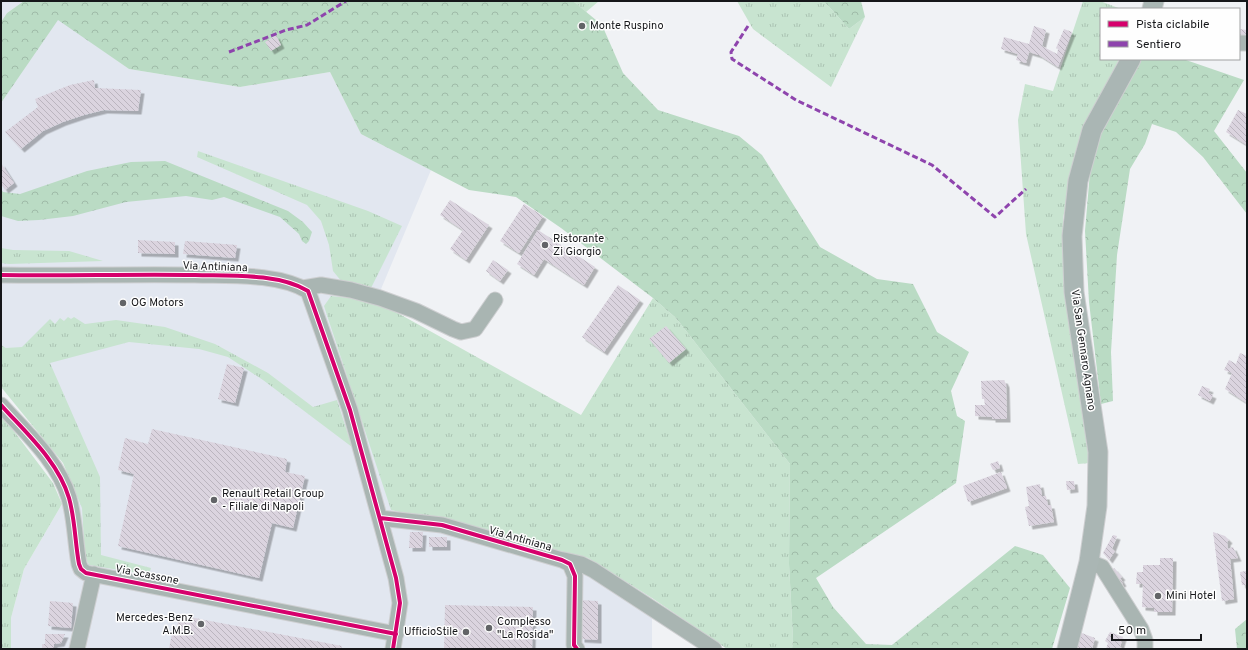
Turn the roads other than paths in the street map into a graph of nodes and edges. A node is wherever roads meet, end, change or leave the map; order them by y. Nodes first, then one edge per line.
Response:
1 (1130, 60) edge
2 (1, 275) edge
3 (303, 288) junction
4 (495, 300) dead end
5 (1, 405) edge
6 (380, 518) junction
7 (562, 560) junction
8 (1088, 562) junction
9 (94, 574) junction
10 (396, 634) junction
11 (77, 649) edge
12 (393, 649) edge
13 (577, 649) edge
14 (714, 649) edge
15 (1067, 649) edge
16 (1145, 649) edge

1 - 8 main road, Via San Gennaro Agnano
2 - 3 street, Via Antiniana
3 - 4 street
3 - 6 street
5 - 9 street, Via Scassone
6 - 7 street, Via Antiniana
6 - 10 street
7 - 13 street, Via Antiniana
7 - 14 street, Via Antiniana
8 - 15 main road, Via San Gennaro Agnano
8 - 16 street
9 - 10 street, Via Scassone
9 - 11 street
10 - 12 street

